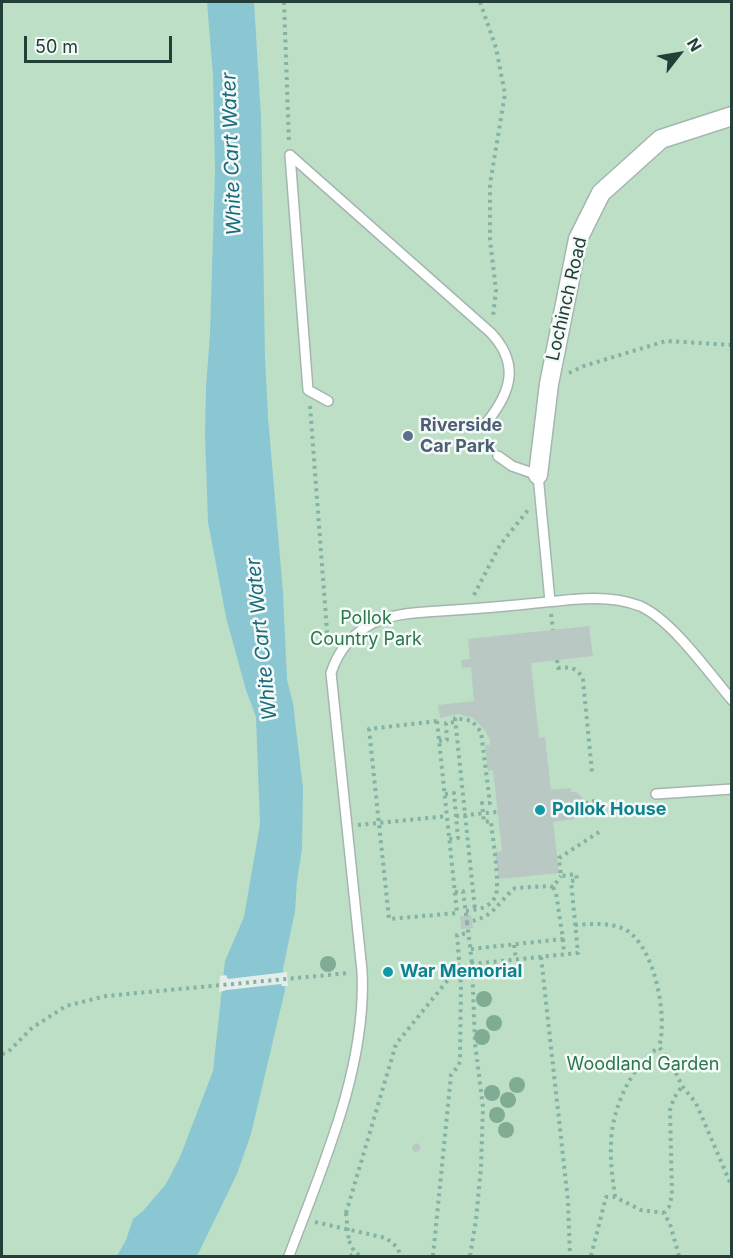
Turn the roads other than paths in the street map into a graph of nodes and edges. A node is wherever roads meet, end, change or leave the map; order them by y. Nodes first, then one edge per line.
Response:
1 (732, 116) edge
2 (328, 401) dead end
3 (486, 422) dead end
4 (498, 456) dead end
5 (538, 475) junction
6 (550, 601) junction
7 (732, 700) edge
8 (732, 789) edge
9 (656, 794) dead end
10 (289, 1257) edge

1 - 5 street, Lochinch Road
2 - 3 lane
4 - 5 lane
5 - 6 lane
6 - 7 lane
6 - 10 lane
8 - 9 lane

